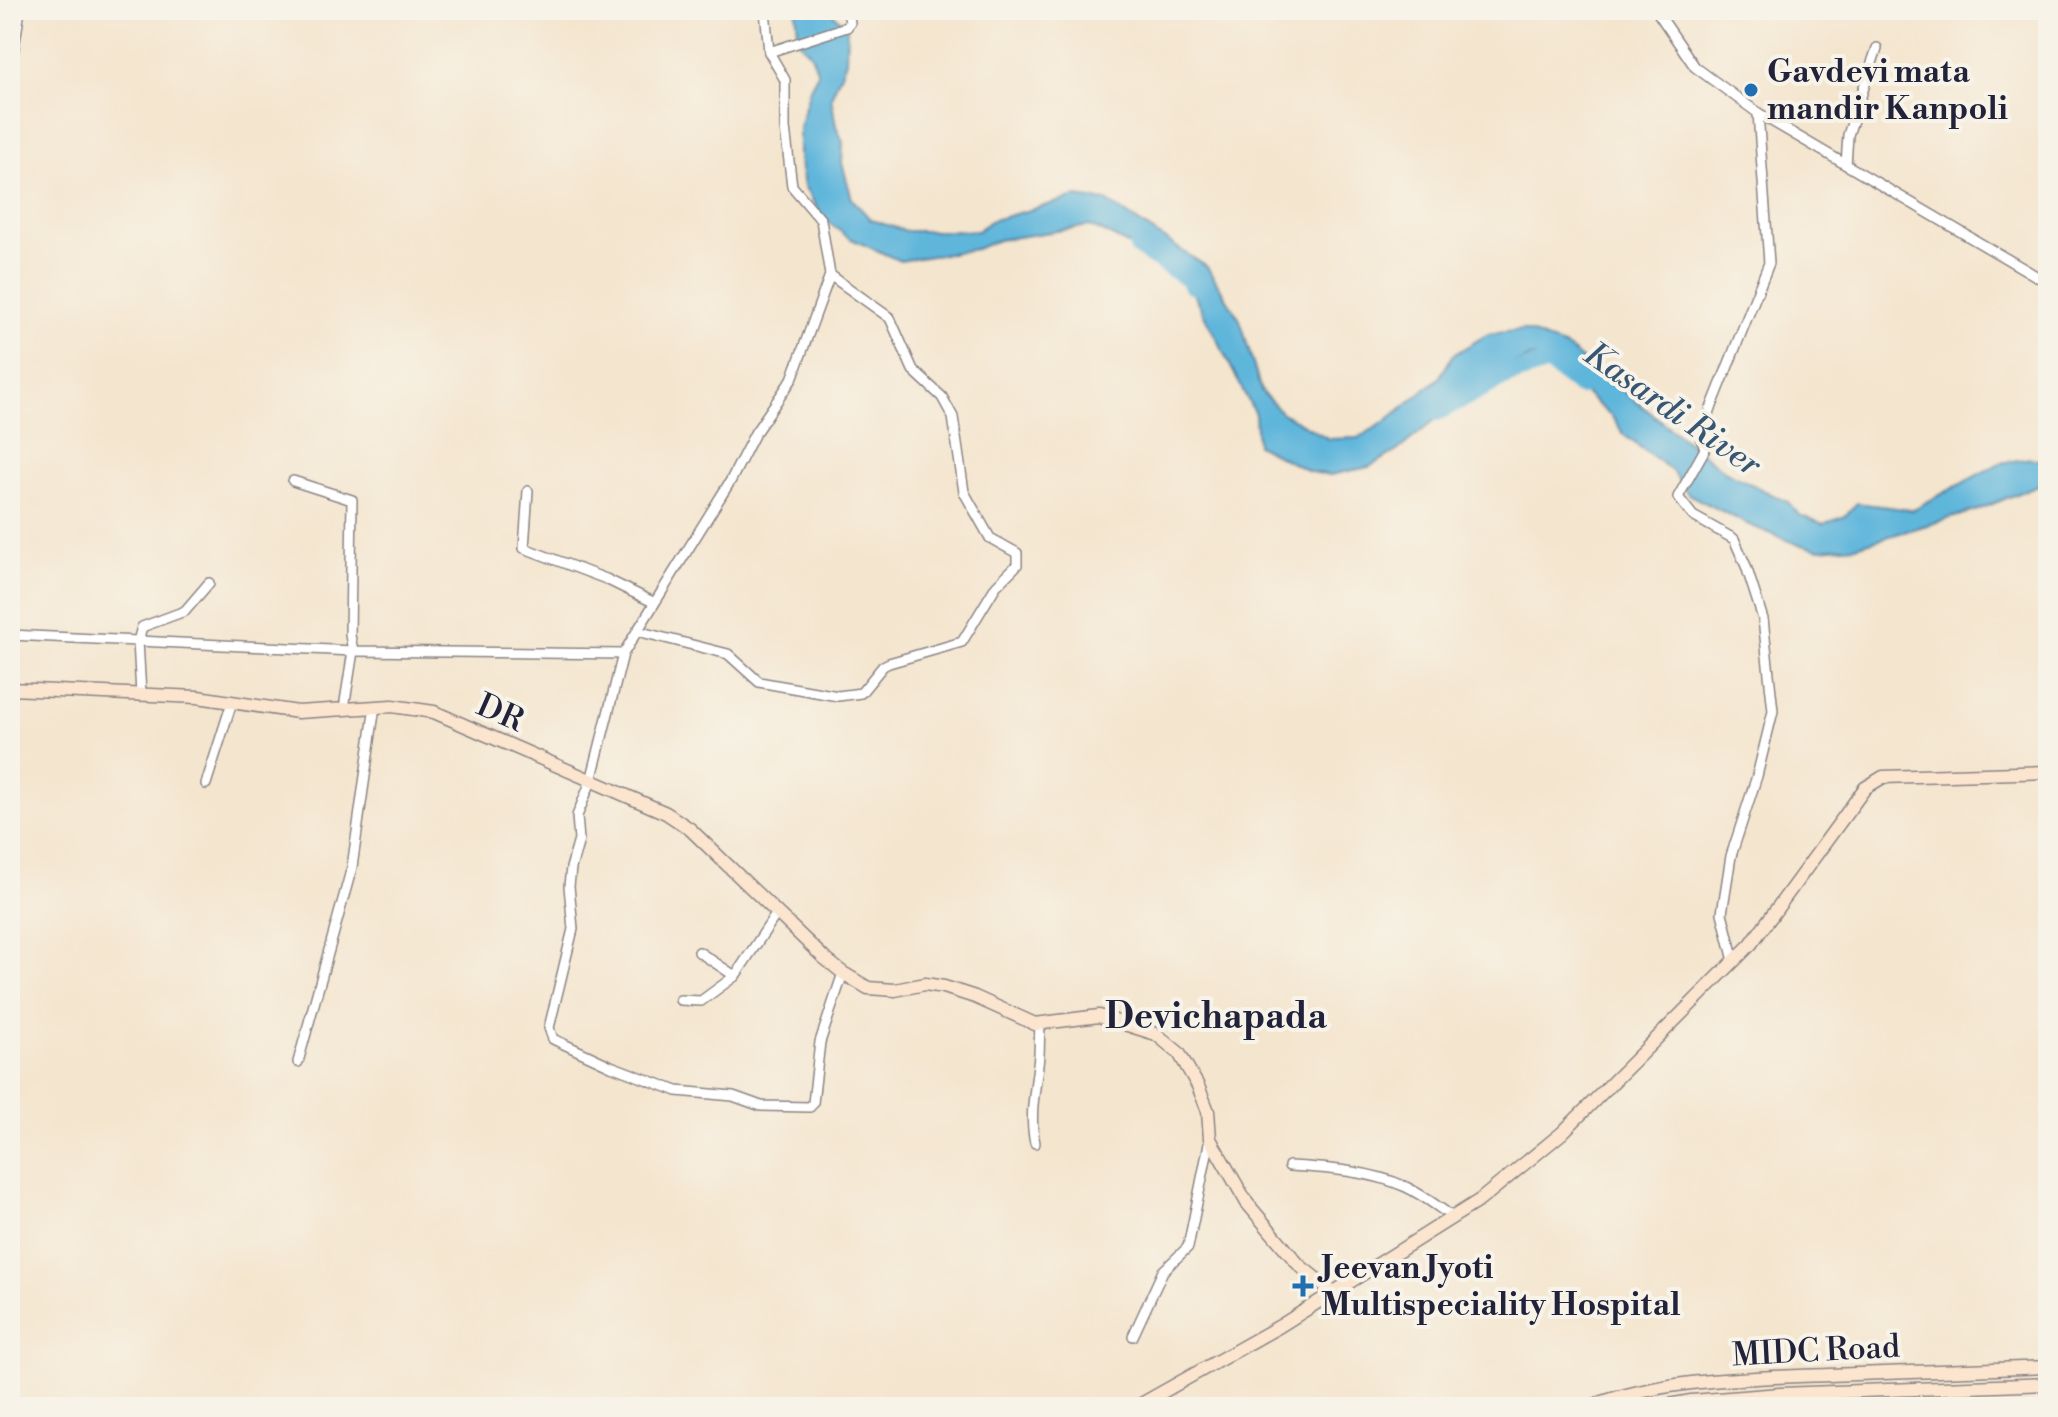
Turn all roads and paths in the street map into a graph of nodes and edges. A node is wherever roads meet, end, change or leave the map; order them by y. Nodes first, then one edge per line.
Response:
1 (20, 10) edge
2 (765, 10) edge
3 (848, 10) edge
4 (1656, 10) edge
5 (1877, 48) dead end
6 (769, 52) junction
7 (10, 73) edge
8 (1758, 113) junction
9 (1846, 165) junction
10 (830, 275) junction
11 (2048, 283) edge
12 (293, 481) dead end
13 (528, 491) dead end
14 (209, 583) dead end
15 (653, 602) junction
16 (637, 631) junction
17 (10, 635) edge
18 (138, 641) junction
19 (353, 651) junction
20 (623, 654) junction
21 (10, 689) edge
22 (141, 694) junction
23 (232, 702) junction
24 (375, 706) junction
25 (344, 708) junction
26 (2048, 772) edge
27 (591, 781) junction
28 (206, 784) dead end
29 (777, 913) junction
30 (699, 952) dead end
31 (1734, 961) junction
32 (843, 973) junction
33 (735, 976) junction
34 (680, 1000) dead end
35 (1040, 1025) junction
36 (298, 1062) dead end
37 (1210, 1139) junction
38 (1035, 1143) dead end
39 (1289, 1166) dead end
40 (1453, 1217) junction
41 (1334, 1293) junction
42 (1133, 1336) dead end
43 (2048, 1367) edge
44 (2048, 1384) edge
45 (1136, 1407) edge
46 (1589, 1407) edge
47 (1658, 1407) edge

1 - 7 street
2 - 6 street
3 - 6 street
4 - 8 street
5 - 9 street
6 - 10 street
8 - 9 street
8 - 31 street
9 - 11 street
10 - 15 street
10 - 16 street
12 - 19 street
13 - 15 street
14 - 18 street
15 - 16 street
16 - 20 street
17 - 18 street
18 - 19 street
18 - 22 street
19 - 20 street
19 - 25 street
20 - 27 street
21 - 22 main road, DR
22 - 23 main road, DR
23 - 25 main road, DR
23 - 28 street
24 - 25 main road, DR
24 - 27 main road, DR
24 - 36 street
26 - 31 main road
27 - 29 main road, DR
27 - 32 street
29 - 32 main road, DR
29 - 33 street
30 - 33 street
31 - 40 main road
32 - 35 main road, DR
33 - 34 street
35 - 37 main road
35 - 38 street
37 - 41 main road
37 - 42 street
39 - 40 street
40 - 41 main road
41 - 45 main road
43 - 46 main road, MIDC Road
44 - 47 main road, MIDC Road

